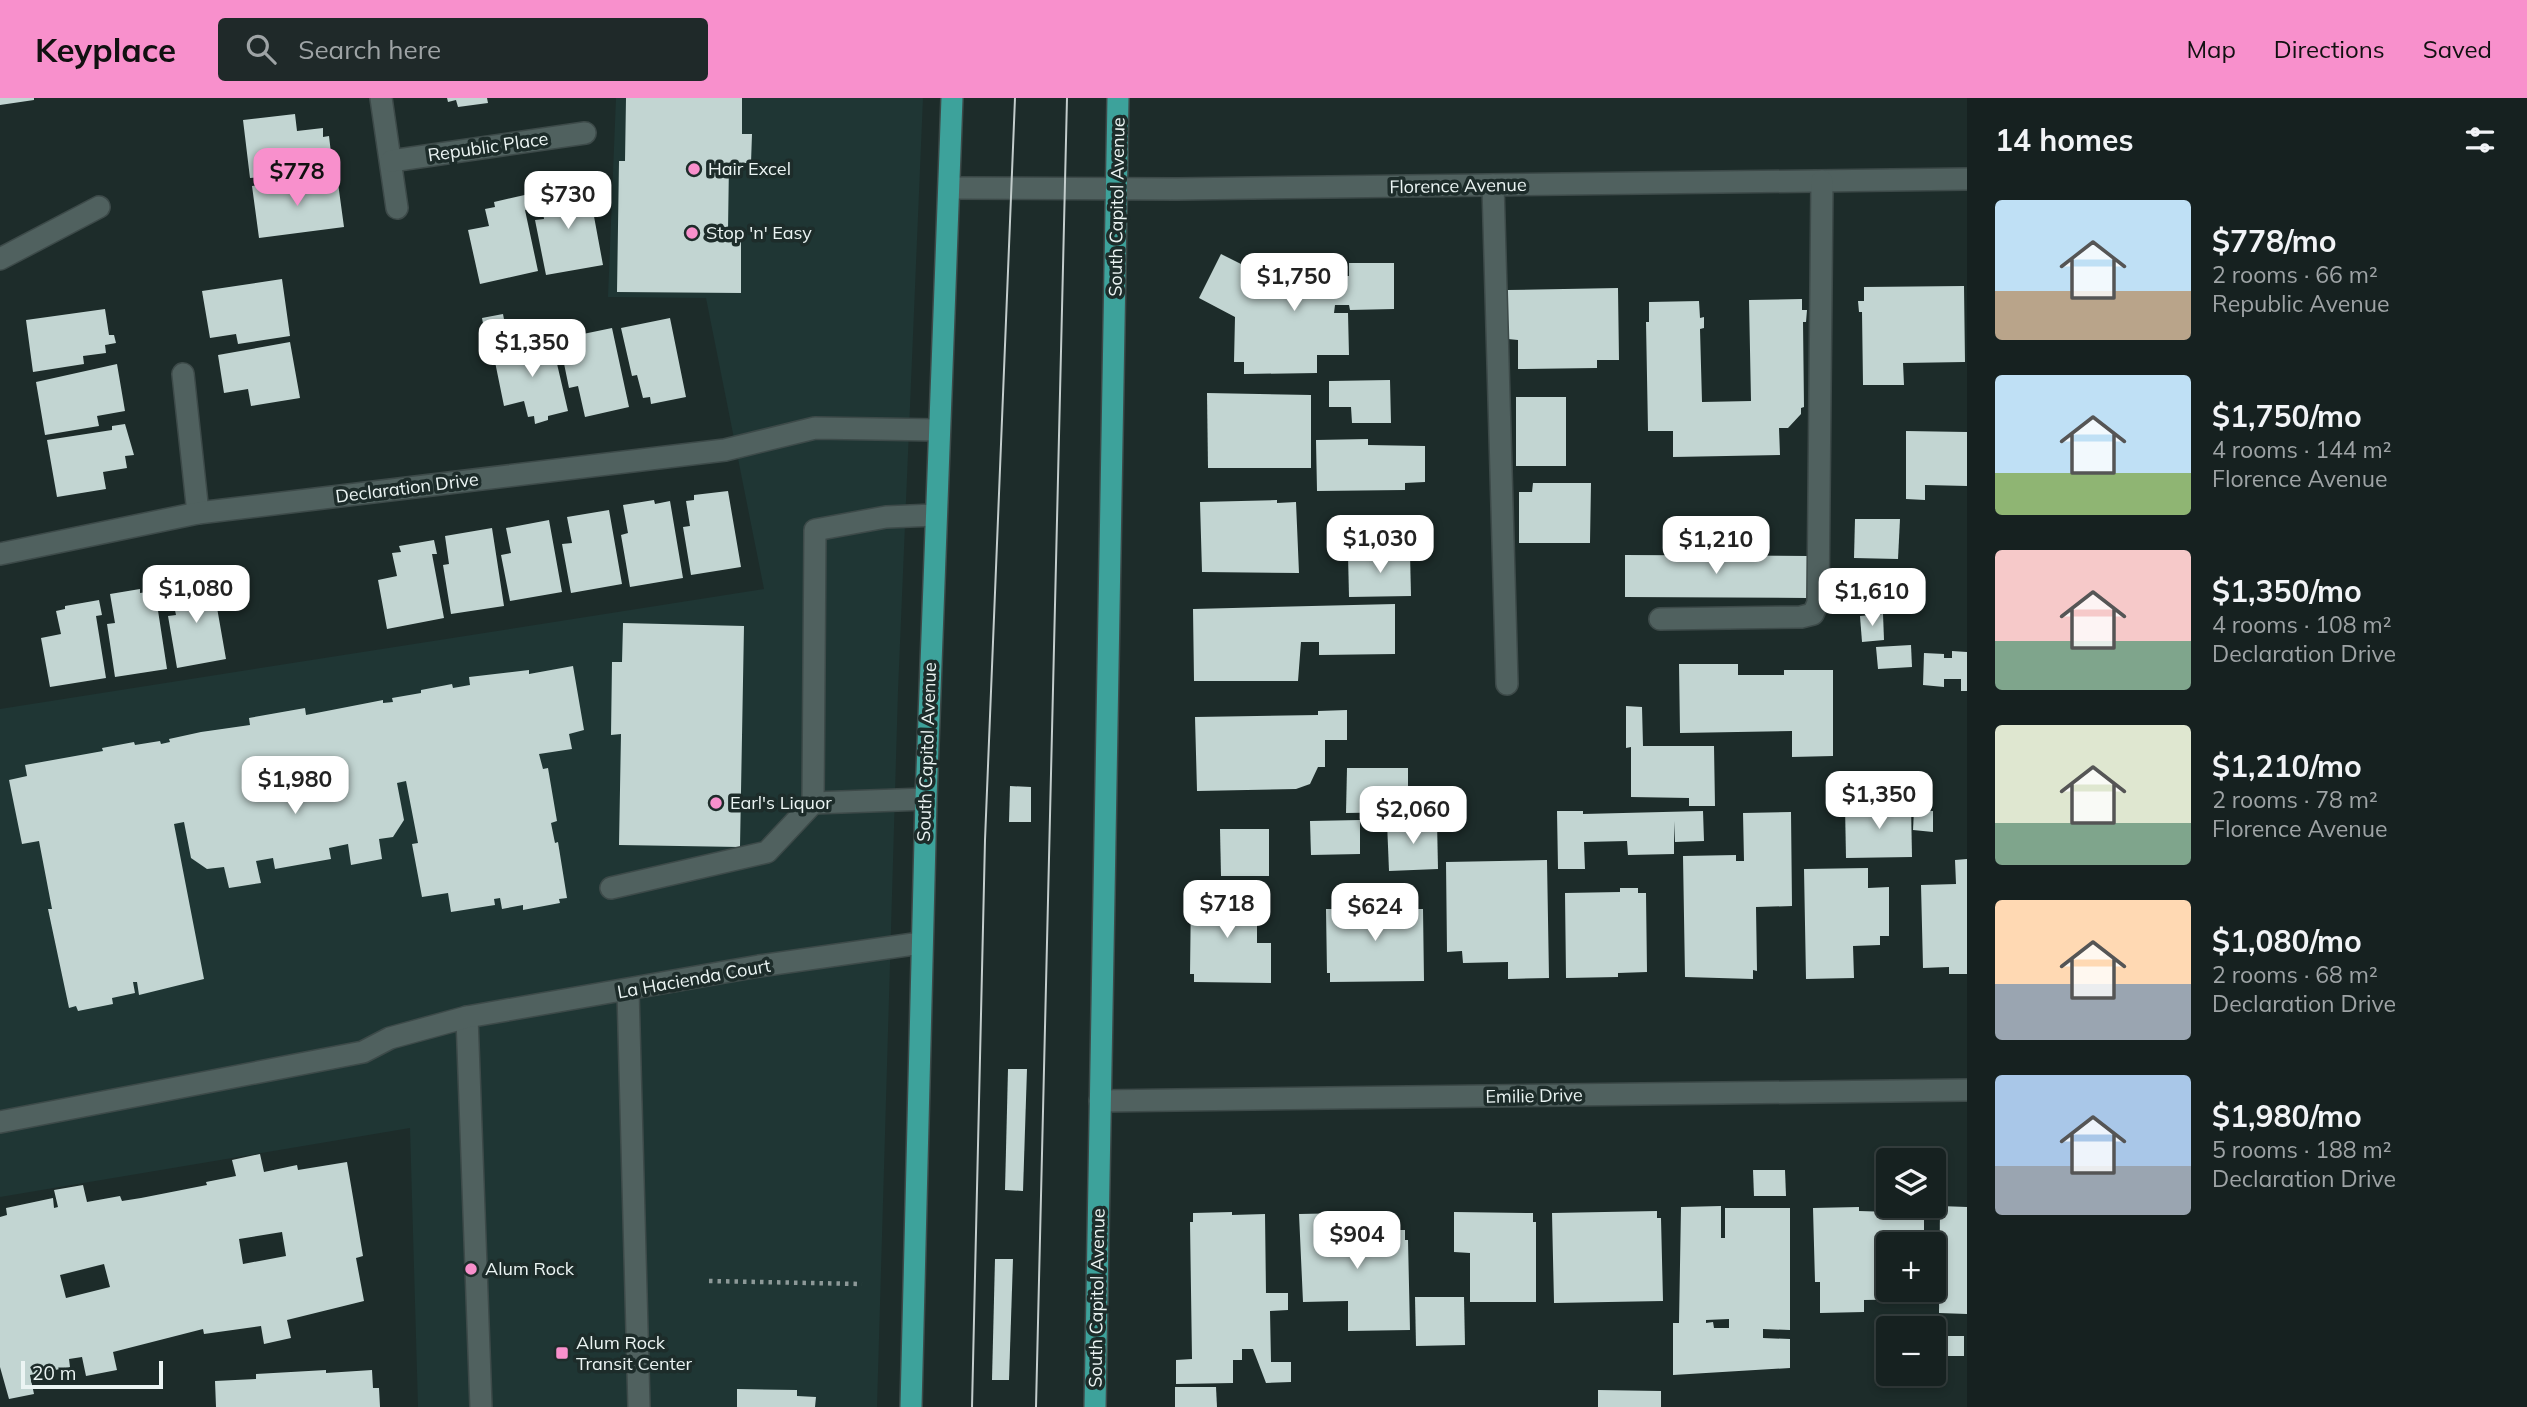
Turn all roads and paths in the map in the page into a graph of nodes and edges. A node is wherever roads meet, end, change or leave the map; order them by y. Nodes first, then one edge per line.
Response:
1 (381, 98) edge
2 (952, 98) edge
3 (1118, 98) edge
4 (585, 133) dead end
5 (391, 161) junction
6 (1967, 179) edge
7 (1822, 181) junction
8 (1493, 185) junction
9 (949, 188) junction
10 (1118, 190) junction
11 (99, 207) dead end
12 (397, 208) dead end
13 (0, 259) edge
14 (183, 373) dead end
15 (938, 430) junction
16 (198, 513) junction
17 (935, 515) junction
18 (0, 554) edge
19 (1660, 619) dead end
20 (1507, 684) dead end
21 (926, 799) junction
22 (813, 803) junction
23 (611, 888) dead end
24 (921, 943) junction
25 (628, 991) junction
26 (467, 1017) junction
27 (1967, 1090) edge
28 (1100, 1101) junction
29 (0, 1122) edge
30 (709, 1281) dead end
31 (862, 1284) dead end
32 (481, 1407) edge
33 (639, 1407) edge
34 (911, 1407) edge
35 (1094, 1407) edge

1 - 5 street
2 - 9 main road, South Capitol Avenue
3 - 10 main road, South Capitol Avenue
4 - 5 street, Republic Place
5 - 12 street
6 - 7 street, Florence Avenue
7 - 8 street, Florence Avenue
7 - 19 street
8 - 10 street, Florence Avenue
8 - 20 street
9 - 10 street, Florence Avenue
9 - 15 main road, South Capitol Avenue
10 - 28 main road, South Capitol Avenue
11 - 13 street
14 - 16 street
15 - 16 street, Declaration Drive
15 - 17 main road, South Capitol Avenue
16 - 18 street, Declaration Drive
17 - 21 main road, South Capitol Avenue
17 - 22 street
21 - 22 street
21 - 24 main road, South Capitol Avenue
22 - 23 street
24 - 25 street, La Hacienda Court
24 - 34 main road, South Capitol Avenue
25 - 26 street, La Hacienda Court
25 - 33 street
26 - 29 street, La Hacienda Court
26 - 32 street
27 - 28 street, Emilie Drive
28 - 35 main road, South Capitol Avenue
30 - 31 path

